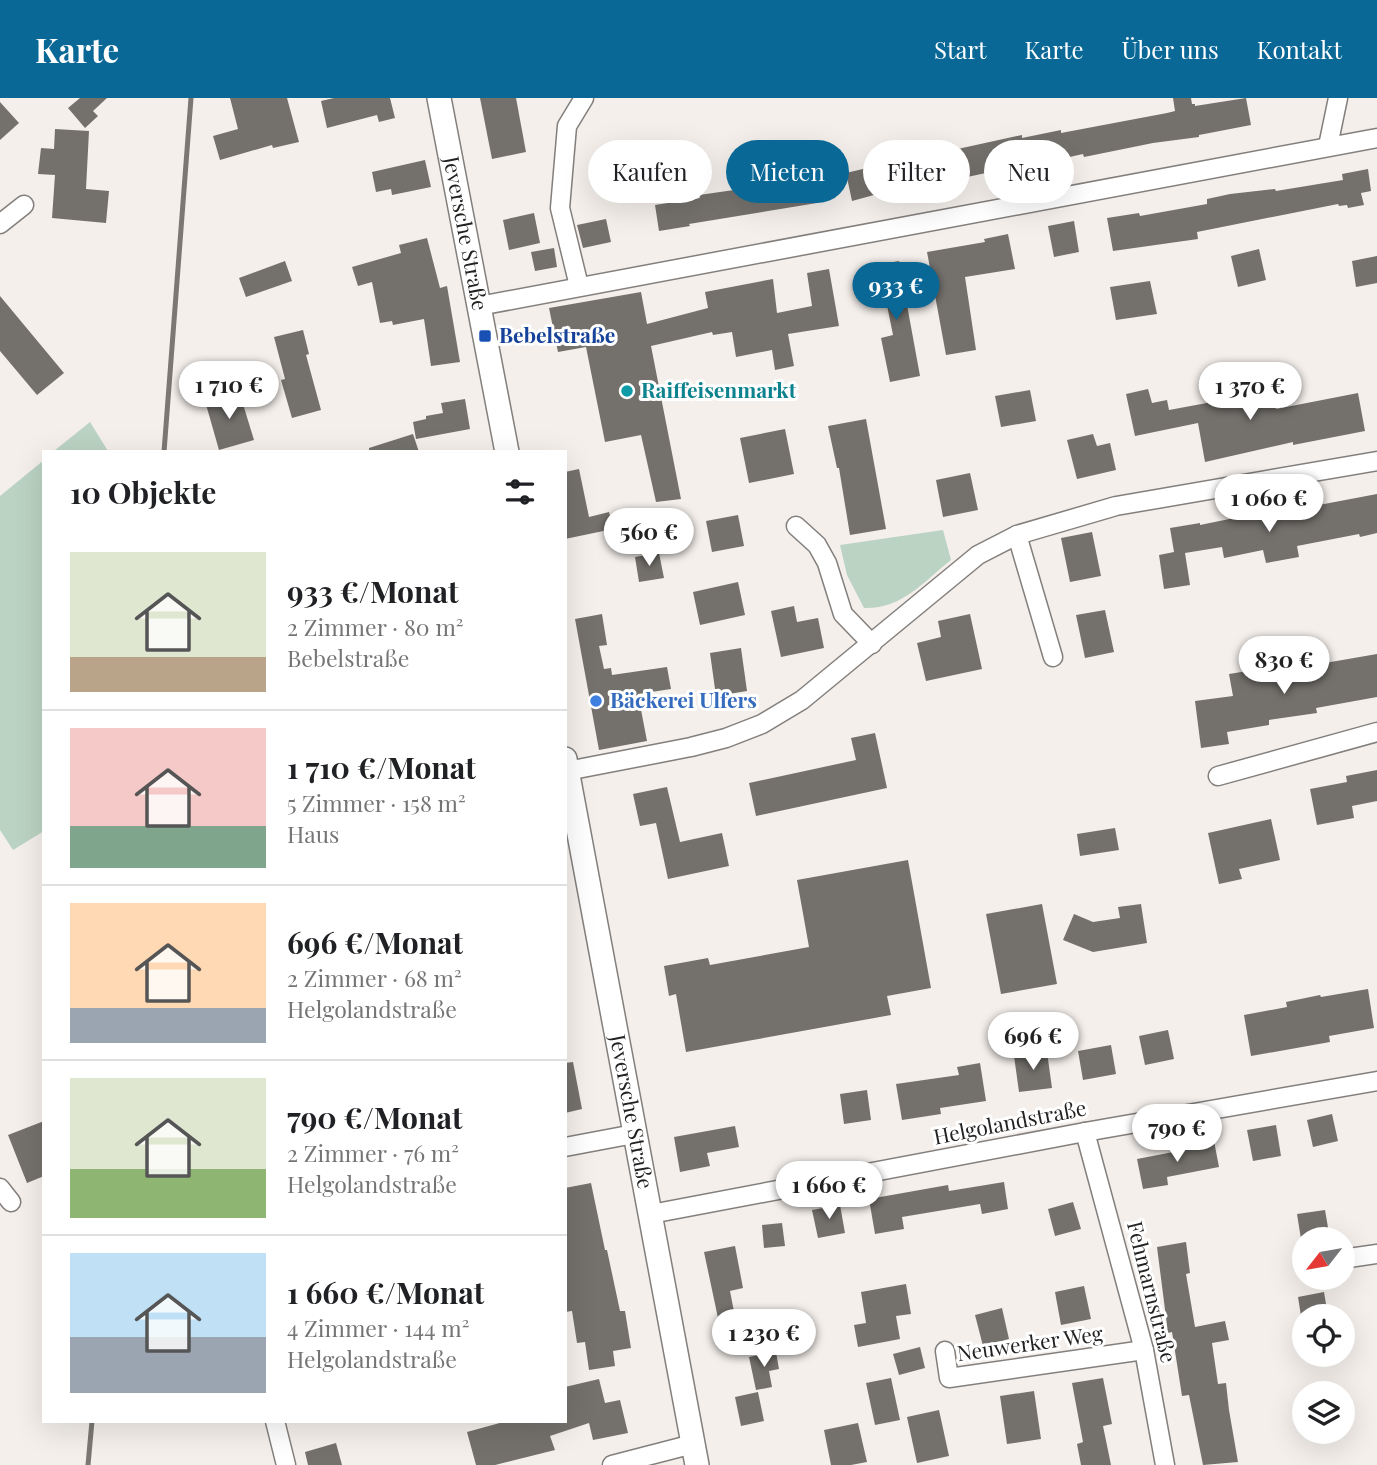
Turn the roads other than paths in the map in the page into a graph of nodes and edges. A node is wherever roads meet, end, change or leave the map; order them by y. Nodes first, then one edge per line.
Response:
1 (439, 98) edge
2 (584, 98) edge
3 (1338, 98) edge
4 (1377, 138) edge
5 (1328, 146) junction
6 (24, 205) dead end
7 (0, 224) edge
8 (579, 286) junction
9 (479, 306) junction
10 (507, 450) edge
11 (1377, 461) edge
12 (796, 526) dead end
13 (1017, 535) junction
14 (872, 644) junction
15 (1053, 657) dead end
16 (1377, 732) edge
17 (567, 765) edge
18 (567, 770) edge
19 (1218, 776) dead end
20 (1377, 1081) edge
21 (1085, 1132) junction
22 (634, 1134) junction
23 (567, 1147) edge
24 (651, 1214) junction
25 (1377, 1254) edge
26 (1355, 1257) edge
27 (1144, 1350) junction
28 (945, 1351) dead end
29 (276, 1423) edge
30 (695, 1455) edge
31 (286, 1465) edge
32 (612, 1465) edge
33 (1165, 1465) edge

1 - 9 street, Jeversche Straße
2 - 8 street
3 - 5 street
4 - 5 street
5 - 8 street
6 - 7 street
8 - 9 street
9 - 10 street, Jeversche Straße
11 - 13 street
12 - 14 street
13 - 14 street
13 - 15 street
14 - 17 street
16 - 19 street
18 - 22 street, Jeversche Straße
20 - 21 street, Helgolandstraße
21 - 24 street, Helgolandstraße
21 - 27 street, Fehmarnstraße
22 - 23 street
22 - 24 street, Jeversche Straße
24 - 30 street, Jeversche Straße
25 - 26 street
27 - 28 street, Neuwerker Weg
27 - 33 street, Fehmarnstraße
29 - 31 street
30 - 32 street

